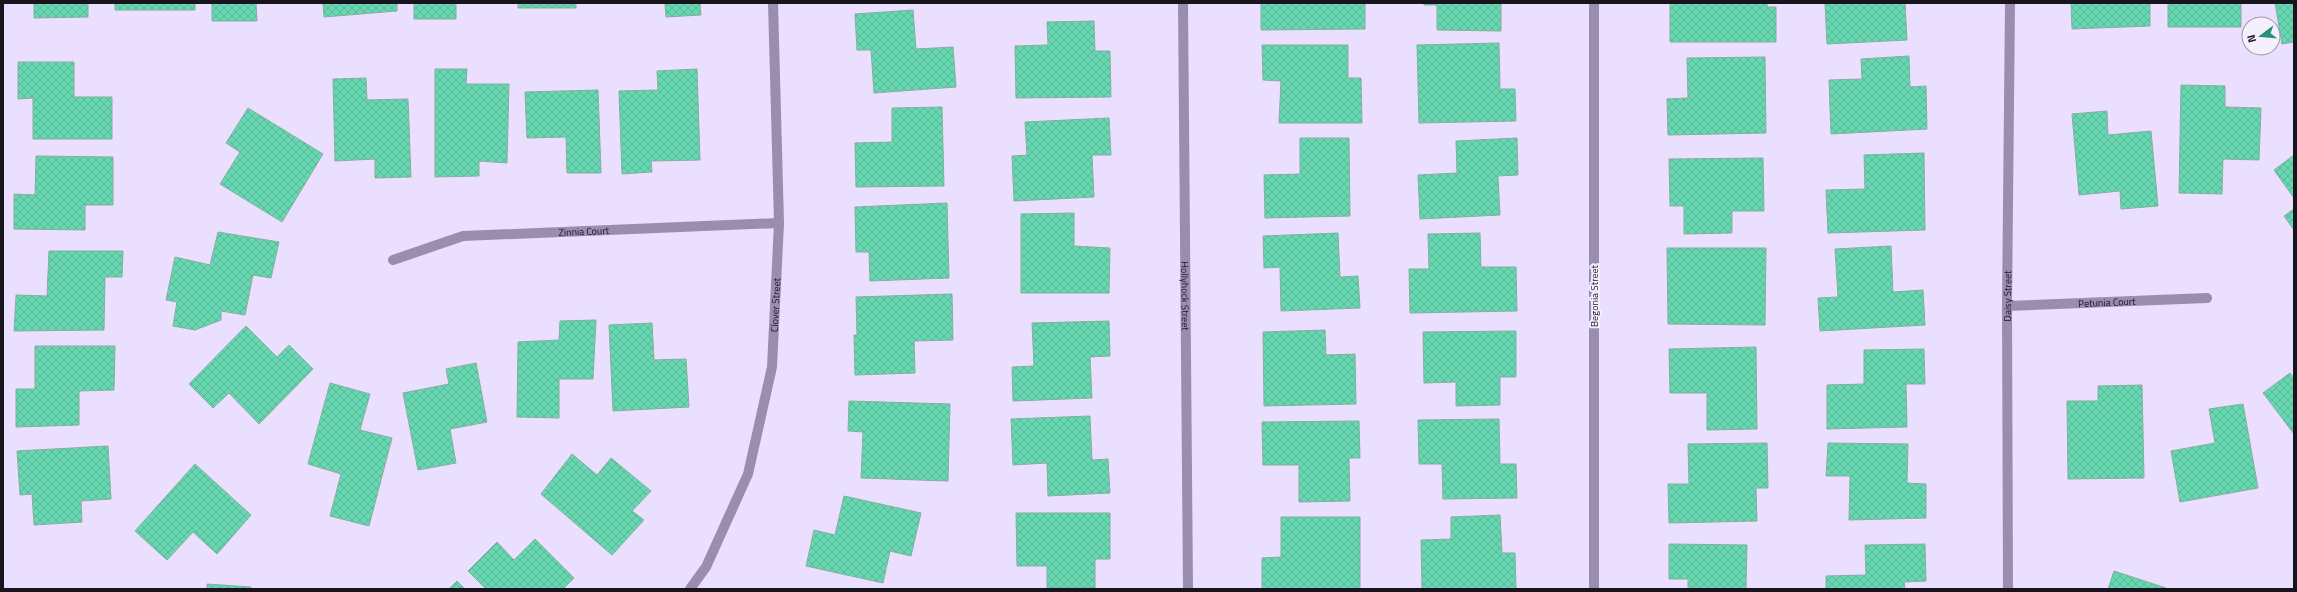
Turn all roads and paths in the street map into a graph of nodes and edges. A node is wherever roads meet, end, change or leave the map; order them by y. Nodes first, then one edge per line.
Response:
1 (773, 3) edge
2 (1183, 3) edge
3 (1594, 3) edge
4 (2010, 3) edge
5 (779, 223) junction
6 (393, 260) dead end
7 (2208, 298) dead end
8 (2007, 306) junction
9 (690, 589) edge
10 (1188, 589) edge
11 (1594, 589) edge
12 (2008, 589) edge

1 - 5 street, Clover Street
2 - 10 street, Hollyhock Street
3 - 11 street, Begonia Street
4 - 8 street, Daisy Street
5 - 6 street, Zinnia Court
5 - 9 street, Clover Street
7 - 8 street, Petunia Court
8 - 12 street, Daisy Street

